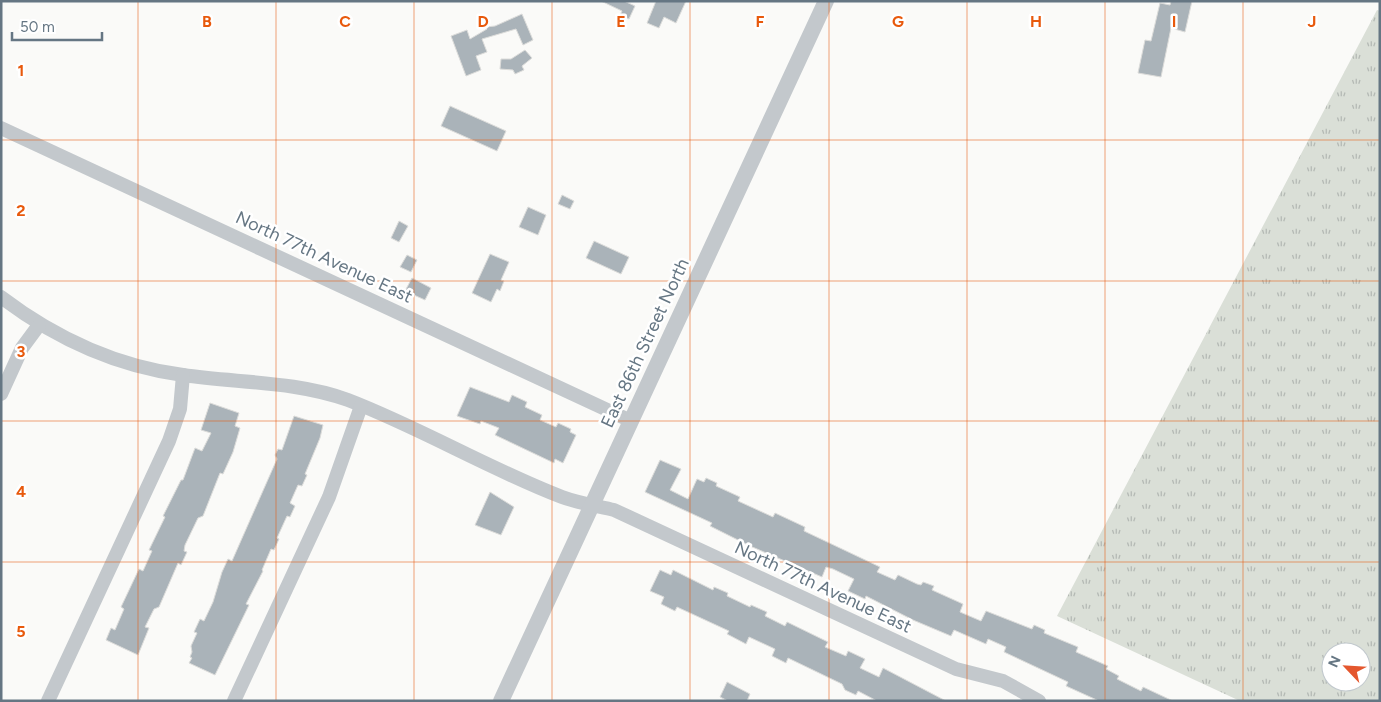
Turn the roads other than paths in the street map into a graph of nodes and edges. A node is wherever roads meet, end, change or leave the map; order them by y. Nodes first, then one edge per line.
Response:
1 (826, 1) edge
2 (1, 128) edge
3 (1, 297) edge
4 (39, 325) junction
5 (184, 375) junction
6 (1, 394) edge
7 (361, 406) junction
8 (631, 421) junction
9 (592, 504) junction
10 (48, 701) edge
11 (234, 701) edge
12 (501, 701) edge
13 (1040, 701) edge

1 - 8 street, East 86th Street North
2 - 8 street, North 77th Avenue East
3 - 4 street, North 77th Avenue East
4 - 5 street, North 77th Avenue East
4 - 6 street
5 - 7 street, North 77th Avenue East
5 - 10 street
7 - 9 street, North 77th Avenue East
7 - 11 street
8 - 9 street, East 86th Street North
9 - 12 street, East 86th Street North
9 - 13 street, North 77th Avenue East

